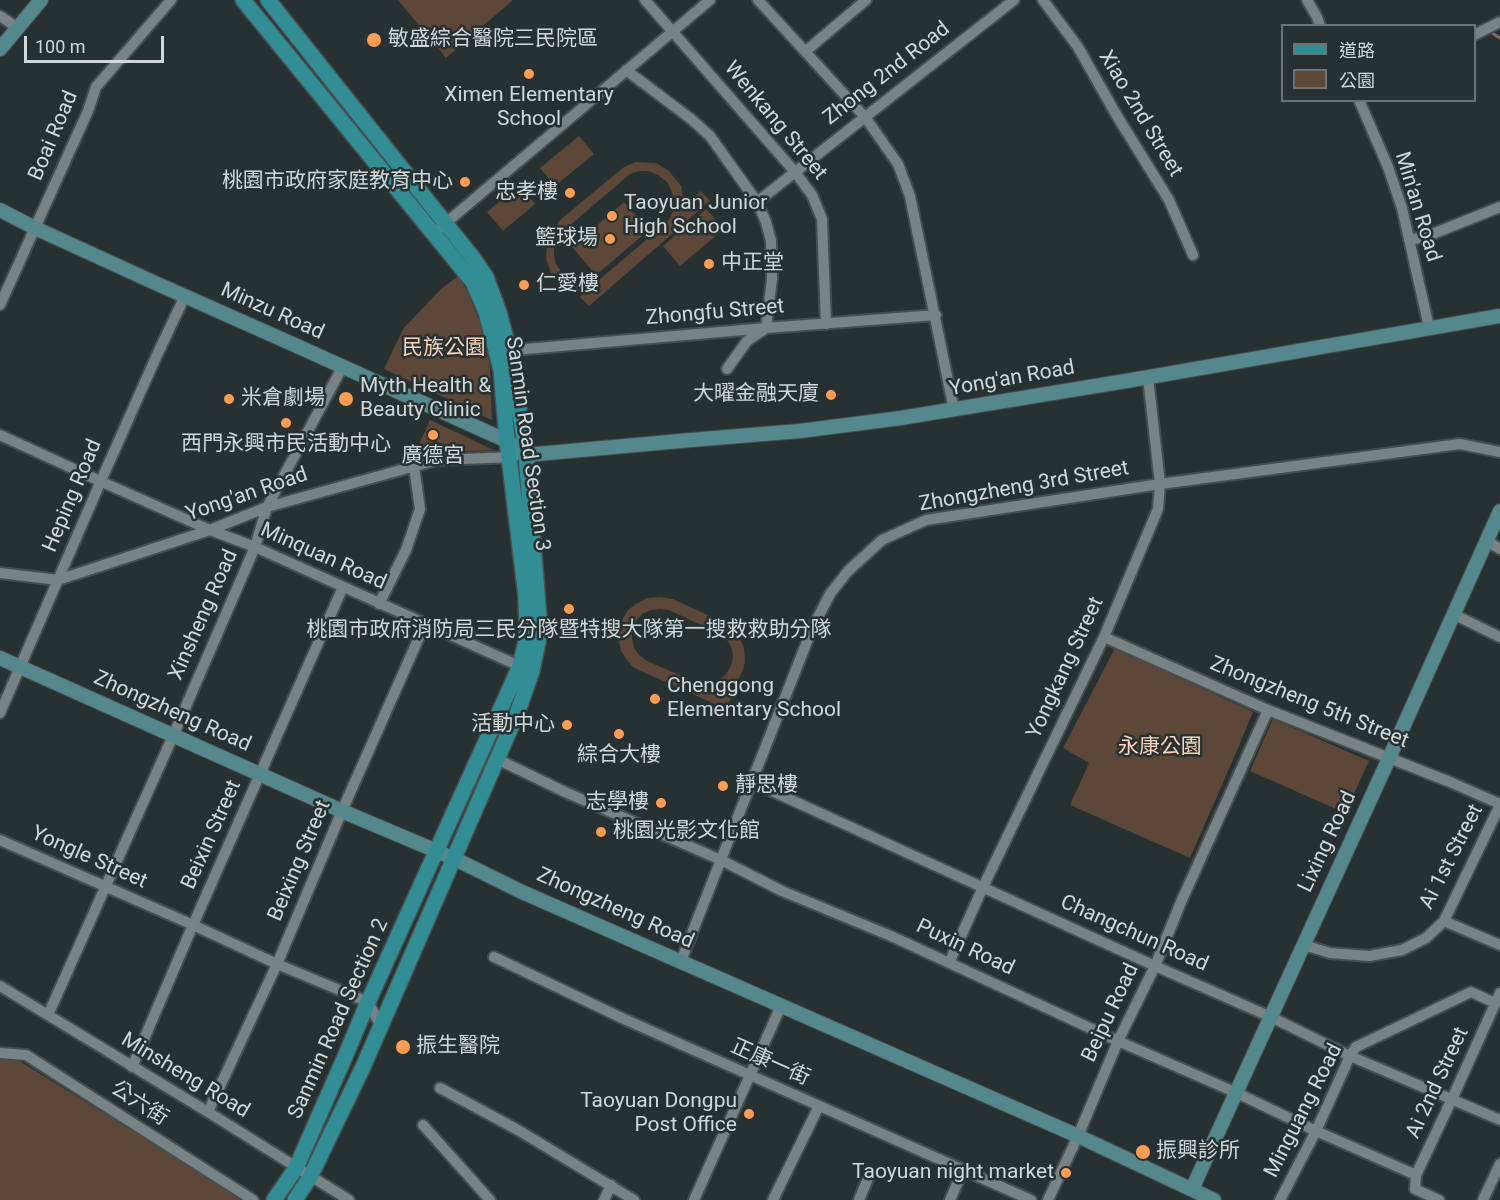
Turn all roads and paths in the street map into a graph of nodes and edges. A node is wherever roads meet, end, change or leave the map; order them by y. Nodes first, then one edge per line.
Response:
1 (41, 0) edge
2 (171, 0) edge
3 (243, 0) edge
4 (268, 0) edge
5 (645, 0) edge
6 (710, 0) edge
7 (758, 0) edge
8 (866, 0) edge
9 (1014, 0) edge
10 (1043, 0) edge
11 (1307, 0) edge
12 (0, 16) edge
13 (1500, 22) edge
14 (1319, 24) edge
15 (18, 28) junction
16 (673, 31) junction
17 (1476, 34) edge
18 (0, 49) edge
19 (806, 51) junction
20 (626, 70) junction
21 (1360, 102) edge
22 (865, 117) junction
23 (795, 172) junction
24 (757, 202) junction
25 (1500, 207) edge
26 (0, 210) edge
27 (35, 228) junction
28 (439, 228) junction
29 (1409, 240) junction
30 (1193, 255) dead end
31 (185, 296) junction
32 (0, 304) edge
33 (936, 315) junction
34 (1500, 316) edge
35 (826, 324) junction
36 (1429, 327) junction
37 (766, 328) junction
38 (503, 351) junction
39 (343, 366) junction
40 (727, 369) dead end
41 (1148, 377) junction
42 (954, 410) junction
43 (0, 435) edge
44 (507, 441) junction
45 (1500, 452) edge
46 (526, 455) junction
47 (510, 458) junction
48 (414, 467) junction
49 (100, 481) junction
50 (1160, 484) junction
51 (267, 507) junction
52 (1500, 511) edge
53 (210, 530) junction
54 (1487, 541) junction
55 (255, 547) junction
56 (1500, 549) edge
57 (0, 573) edge
58 (58, 580) junction
59 (343, 587) junction
60 (379, 604) junction
61 (1454, 614) junction
62 (425, 624) junction
63 (1104, 637) junction
64 (1500, 637) edge
65 (0, 658) edge
66 (20, 666) junction
67 (526, 669) junction
68 (1268, 710) junction
69 (0, 713) edge
70 (173, 736) junction
71 (1389, 758) junction
72 (497, 759) junction
73 (261, 775) junction
74 (752, 782) junction
75 (1500, 804) edge
76 (342, 811) junction
77 (0, 840) edge
78 (436, 851) junction
79 (453, 858) junction
80 (721, 860) junction
81 (104, 887) junction
82 (983, 887) junction
83 (1444, 921) junction
84 (193, 925) junction
85 (1304, 945) junction
86 (1500, 945) edge
87 (494, 957) dead end
88 (681, 961) junction
89 (949, 963) junction
90 (277, 964) junction
91 (1155, 966) junction
92 (0, 986) edge
93 (1498, 998) edge
94 (368, 1002) junction
95 (782, 1006) junction
96 (48, 1015) junction
97 (1271, 1017) junction
98 (381, 1026) junction
99 (1118, 1041) junction
100 (0, 1053) edge
101 (1350, 1056) junction
102 (132, 1067) junction
103 (750, 1076) junction
104 (440, 1089) dead end
105 (1237, 1093) junction
106 (1452, 1099) junction
107 (819, 1106) junction
108 (208, 1112) junction
109 (1500, 1120) edge
110 (423, 1125) dead end
111 (1316, 1131) junction
112 (1078, 1136) junction
113 (1500, 1164) edge
114 (296, 1168) junction
115 (963, 1170) junction
116 (1416, 1175) junction
117 (869, 1176) dead end
118 (310, 1177) junction
119 (611, 1185) junction
120 (1192, 1190) junction
121 (254, 1200) edge
122 (274, 1200) edge
123 (295, 1200) edge
124 (349, 1200) edge
125 (490, 1200) edge
126 (604, 1200) edge
127 (634, 1200) edge
128 (694, 1200) edge
129 (773, 1200) edge
130 (859, 1200) edge
131 (950, 1200) edge
132 (1031, 1200) edge
133 (1048, 1200) edge
134 (1214, 1200) edge
135 (1280, 1200) edge
136 (1439, 1200) edge
137 (1483, 1200) edge

1 - 15 street
2 - 27 street, Boai Road
3 - 28 main road, Sanmin Road Section 3
4 - 28 main road, Sanmin Road Section 3
5 - 16 street, Wenkang Street
6 - 16 street
7 - 19 street
8 - 19 street
9 - 22 street, Zhong 2nd Road
10 - 30 street, Xiao 2nd Street
11 - 14 street
12 - 15 street
13 - 17 street
15 - 18 street
16 - 20 street
16 - 23 street, Wenkang Street
19 - 22 street
20 - 24 street
20 - 28 street
21 - 29 street, Min'an Road
22 - 23 street, Zhong 2nd Road
22 - 33 street
23 - 24 street, Zhong 2nd Road
23 - 35 street, Wenkang Street
24 - 37 street
25 - 29 street
26 - 27 street, Minzu Road
27 - 31 street, Minzu Road
27 - 32 street, Boai Road
28 - 38 main road, Sanmin Road Section 3
29 - 36 street, Min'an Road
31 - 39 street, Minzu Road
31 - 49 street, Heping Road
33 - 35 street, Zhongfu Street
33 - 42 street
34 - 36 street, Yong'an Road
35 - 37 street, Zhongfu Street
36 - 41 street, Yong'an Road
37 - 38 street, Zhongfu Street
37 - 40 street
38 - 44 main road, Sanmin Road Section 3
38 - 46 main road, Sanmin Road Section 3
39 - 44 street, Minzu Road
39 - 51 street, Xinsheng Road
41 - 42 street, Yong'an Road
41 - 50 street, Yongkang Street
42 - 46 street, Yong'an Road
43 - 49 street, Minquan Road
44 - 46 street, Minzu Road
44 - 47 main road, Sanmin Road Section 3
45 - 50 street, Zhongzheng 3rd Street
46 - 47 street, Yong'an Road
46 - 67 main road, Sanmin Road Section 3
47 - 48 street, Yong'an Road
47 - 67 main road, Sanmin Road Section 3
48 - 51 street, Yong'an Road
48 - 60 street
49 - 53 street, Minquan Road
49 - 58 street, Heping Road
50 - 63 street, Yongkang Street
50 - 74 street, Zhongzheng 3rd Street
51 - 53 street, Yong'an Road
51 - 55 street, Xinsheng Road
52 - 54 street, Lixing Road
53 - 55 street, Minquan Road
53 - 58 street, Yong'an Road
54 - 56 street
54 - 61 street, Lixing Road
55 - 59 street, Minquan Road
55 - 70 street, Xinsheng Road
57 - 58 street, Yong'an Road
58 - 66 street, Heping Road
59 - 60 street, Minquan Road
59 - 73 street, Beixin Street
60 - 62 street, Minquan Road
61 - 64 street
61 - 71 street, Lixing Road
62 - 67 street, Minquan Road
62 - 76 street, Beixing Street
63 - 68 street, Zhongzheng 5th Street
63 - 82 street, Yongkang Street
65 - 66 street, Zhongzheng Road
66 - 69 street, Heping Road
66 - 70 street, Zhongzheng Road
67 - 72 main road, Sanmin Road Section 3
67 - 78 main road, Sanmin Road Section 3
68 - 71 street, Zhongzheng 5th Street
68 - 91 street, Beipu Road
70 - 73 street, Zhongzheng Road
70 - 81 street, Xinsheng Road
71 - 75 street, Zhongzheng 5th Street
71 - 85 street, Lixing Road
72 - 79 main road, Sanmin Road Section 3
72 - 80 street, Puxin Road
73 - 76 street, Zhongzheng Road
73 - 84 street, Beixin Street
74 - 80 street, Zhongzheng 3rd Street
74 - 82 street, Changchun Road
75 - 83 street, Ai 1st Street
76 - 78 street, Zhongzheng Road
76 - 90 street, Beixing Street
77 - 81 street, Yongle Street
78 - 79 street, Zhongzheng Road
78 - 94 main road, Sanmin Road Section 2
79 - 88 street, Zhongzheng Road
79 - 98 main road, Sanmin Road Section 2
80 - 88 street, Zhongzheng 3rd Street
80 - 89 street, Puxin Road
81 - 84 street, Yongle Street
81 - 96 street, Xinsheng Road
82 - 89 street, Yongkang Street
82 - 91 street, Changchun Road
83 - 85 street, Ai 1st Street
83 - 86 street
84 - 90 street, Yongle Street
84 - 102 street, Beixin Street
85 - 97 street, Lixing Road
87 - 103 street, 正康一街
88 - 95 street, Zhongzheng Road
89 - 99 street, Puxin Road
90 - 94 street, Yongle Street
90 - 108 street, Beixing Street
91 - 97 street, Changchun Road
91 - 99 street, Beipu Road
92 - 96 street, Minsheng Road
93 - 101 street, Minguang Road
93 - 106 street, Ai 2nd Street
94 - 98 street
94 - 114 main road, Sanmin Road Section 2
95 - 103 street
95 - 112 street, Zhongzheng Road
96 - 102 street, Minsheng Road
97 - 101 street, Changchun Road
97 - 105 street, Lixing Road
98 - 118 main road, Sanmin Road Section 2
99 - 105 street, Puxin Road
99 - 112 street, Beipu Road
100 - 121 street, 公六街
101 - 106 street, Changchun Road
101 - 111 street, Minguang Road
102 - 108 street, Minsheng Road
103 - 107 street, 正康一街
103 - 128 street
104 - 119 street
105 - 111 street, Puxin Road
105 - 120 street, Lixing Road
106 - 109 street, Changchun Road
106 - 116 street, Ai 2nd Street
107 - 115 street, 正康一街
107 - 129 street
108 - 114 street, Minsheng Road
110 - 125 street
111 - 116 street, Puxin Road
111 - 135 street, Minguang Road
112 - 120 street, Zhongzheng Road
112 - 133 street, Beipu Road
113 - 137 street
114 - 118 street, Minsheng Road
114 - 122 main road, Sanmin Road Section 2
115 - 131 street
115 - 132 street, 正康一街
116 - 136 street, Ai 2nd Street
117 - 130 street
118 - 123 main road, Sanmin Road Section 2
118 - 124 street, Minsheng Road
119 - 126 street
119 - 127 street
120 - 134 street, Zhongzheng Road

